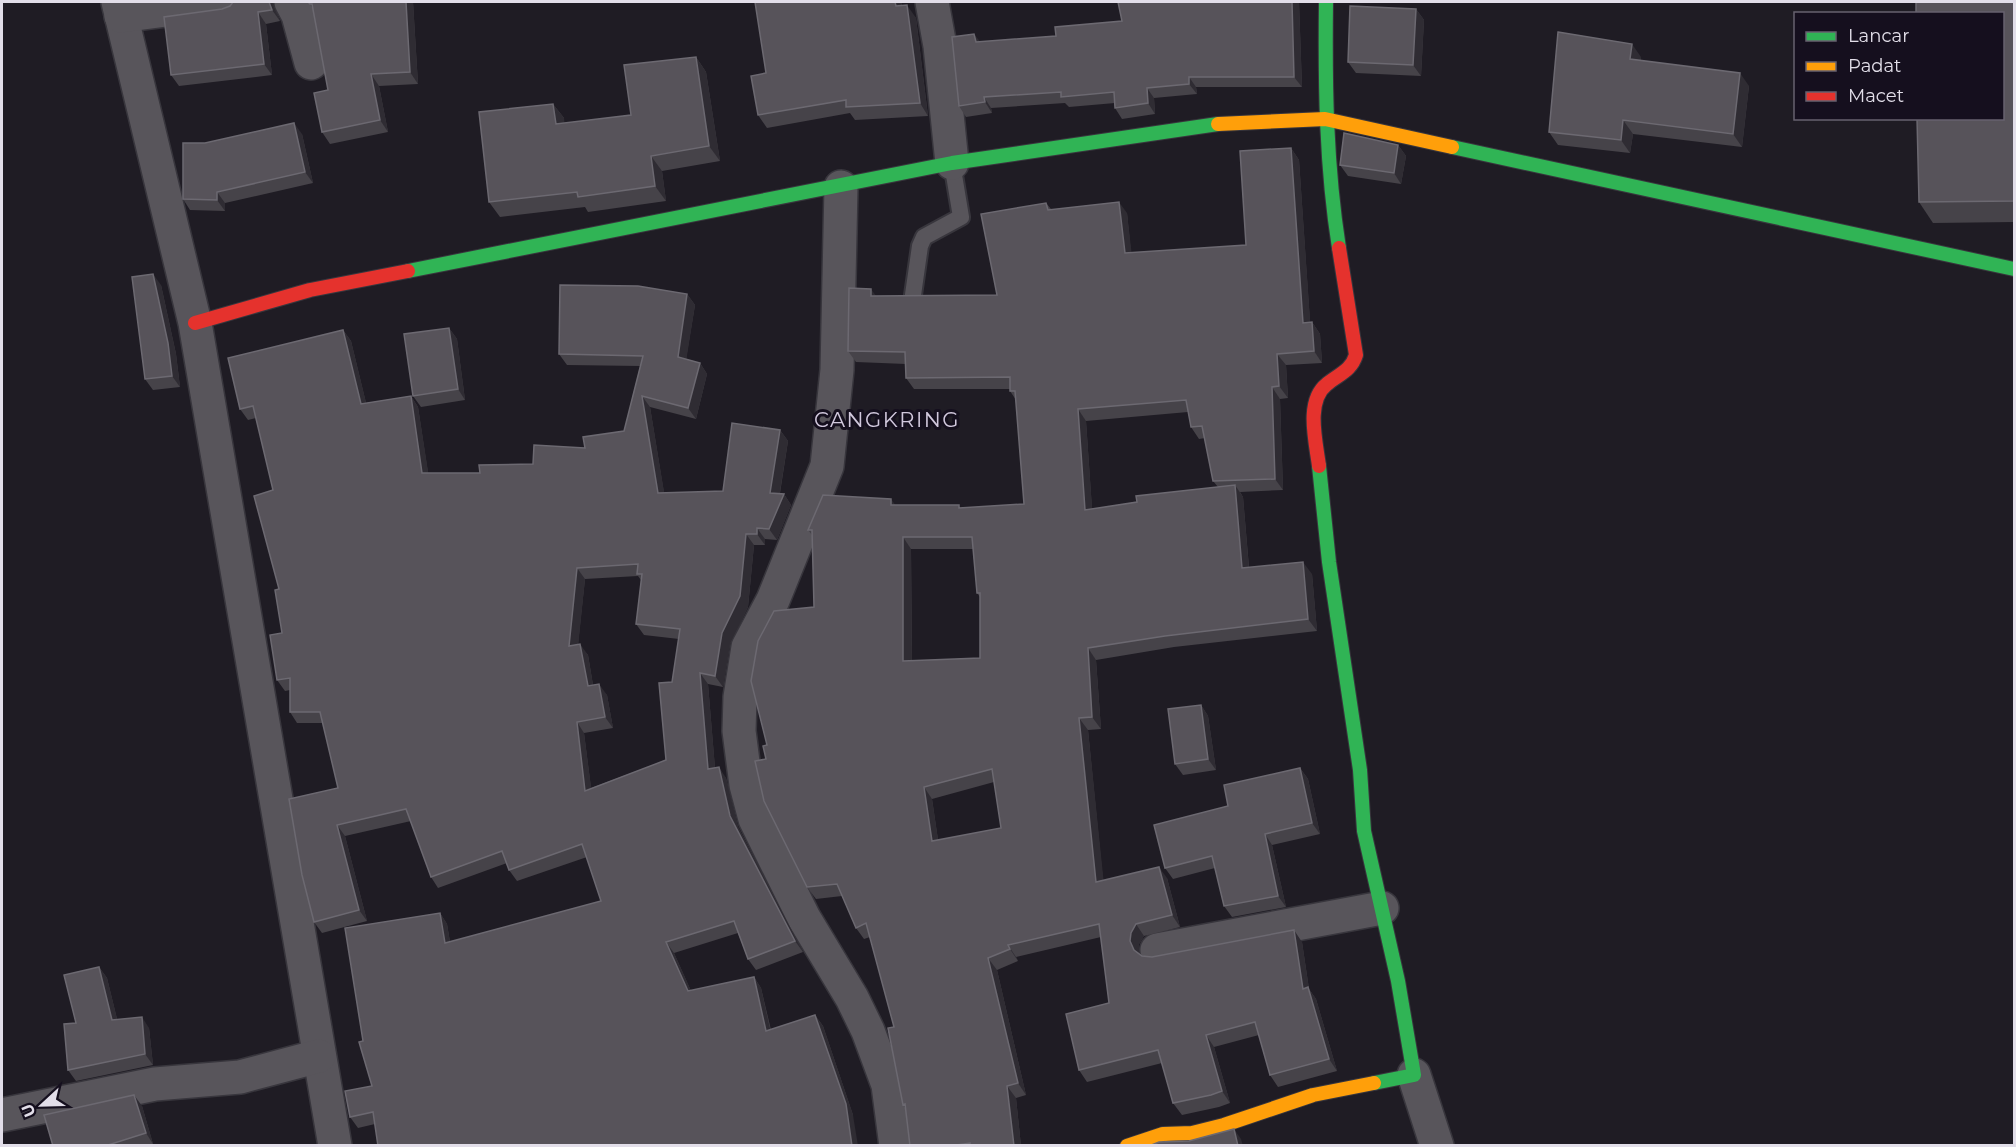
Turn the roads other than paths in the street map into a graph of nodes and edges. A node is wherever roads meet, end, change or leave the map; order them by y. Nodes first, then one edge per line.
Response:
1 (227, 2) edge
2 (291, 2) edge
3 (932, 2) edge
4 (1326, 2) edge
5 (119, 9) edge
6 (311, 63) dead end
7 (1325, 119) junction
8 (952, 164) junction
9 (841, 187) junction
10 (2014, 269) edge
11 (913, 296) edge
12 (195, 323) junction
13 (1383, 908) junction
14 (1157, 950) dead end
15 (319, 1056) junction
16 (1414, 1075) junction
17 (2, 1115) edge
18 (335, 1146) edge
19 (896, 1146) edge
20 (1127, 1146) edge
21 (1437, 1146) edge

1 - 5 street
2 - 6 street
3 - 8 street
4 - 7 street
5 - 12 street
7 - 8 street
7 - 10 street
7 - 13 street
8 - 9 street
8 - 11 lane
9 - 12 street
9 - 19 street
12 - 15 street
13 - 14 street
13 - 16 street
15 - 17 street
15 - 18 street
16 - 20 street
16 - 21 street

